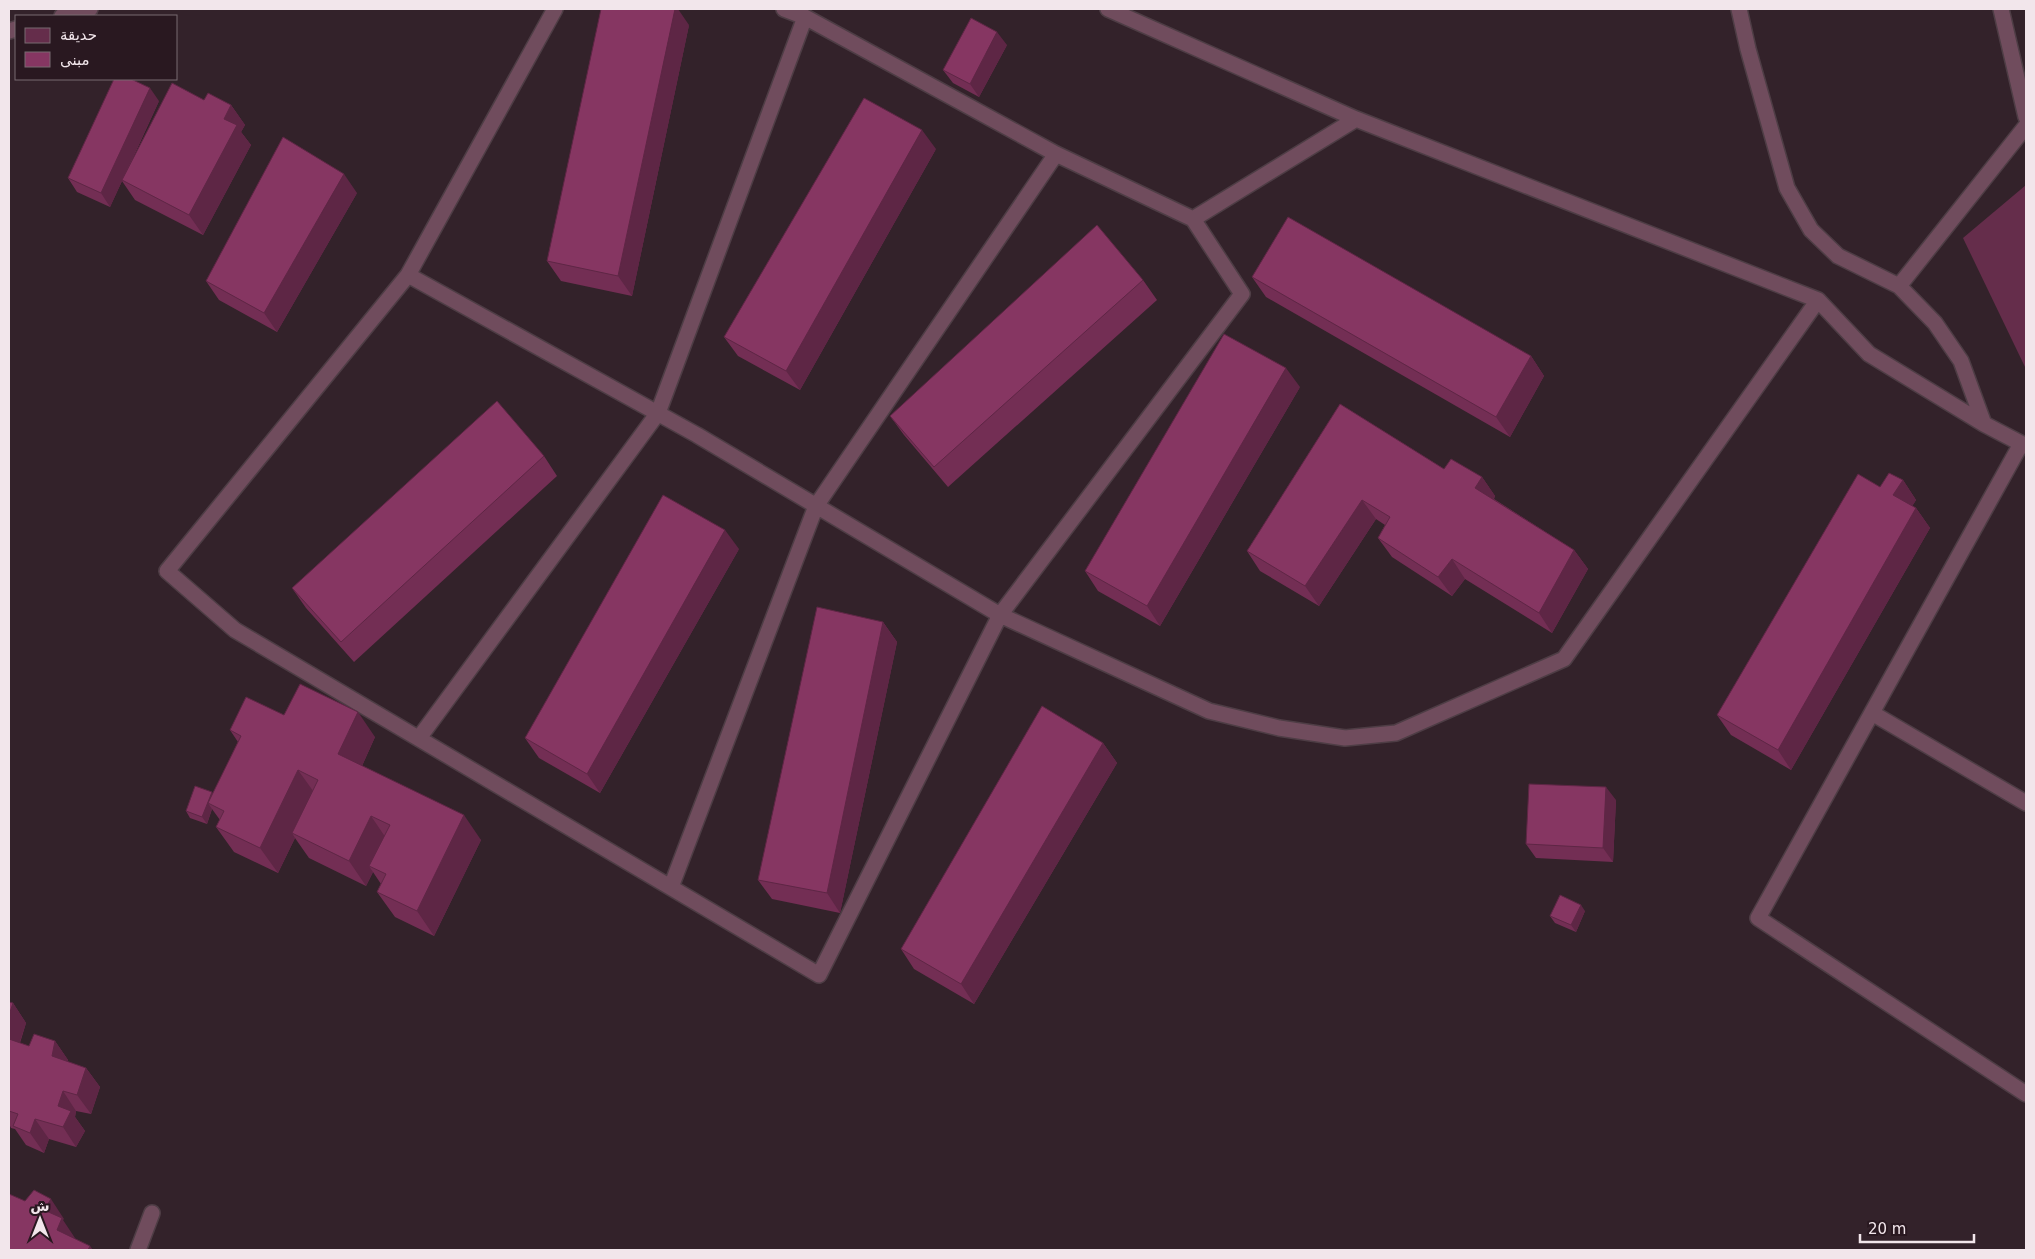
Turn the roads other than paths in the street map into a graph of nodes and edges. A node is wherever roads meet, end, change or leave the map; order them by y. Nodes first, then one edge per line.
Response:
1 (90, 9) edge
2 (555, 9) edge
3 (784, 9) edge
4 (1108, 9) edge
5 (1739, 9) edge
6 (2001, 9) edge
7 (66, 15) edge
8 (805, 17) junction
9 (2026, 117) edge
10 (1356, 119) junction
11 (2026, 126) edge
12 (1056, 154) junction
13 (1193, 218) junction
14 (408, 275) junction
15 (1899, 286) junction
16 (1818, 300) junction
17 (658, 414) junction
18 (1984, 424) junction
19 (2025, 442) edge
20 (816, 506) junction
21 (1000, 615) junction
22 (1872, 713) junction
23 (419, 738) junction
24 (2026, 804) edge
25 (671, 888) junction
26 (2026, 1094) edge
27 (152, 1212) dead end
28 (138, 1250) edge

1 - 7 lane
2 - 14 lane
3 - 8 lane
4 - 10 lane
5 - 15 lane
6 - 9 lane
8 - 12 lane
8 - 17 lane
10 - 13 lane
10 - 16 lane
11 - 15 lane
12 - 13 lane
12 - 20 lane
13 - 21 lane
14 - 17 lane
14 - 23 lane
15 - 18 lane
16 - 18 lane
16 - 21 lane
17 - 20 lane
17 - 23 lane
18 - 19 lane
19 - 22 lane
20 - 21 lane
20 - 25 lane
21 - 25 lane
22 - 24 lane
22 - 26 lane
23 - 25 lane
27 - 28 lane

